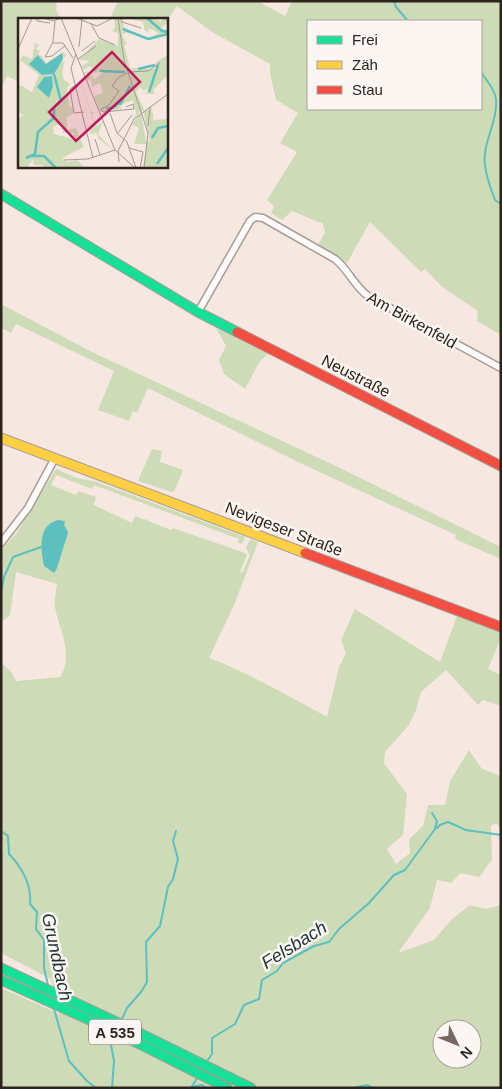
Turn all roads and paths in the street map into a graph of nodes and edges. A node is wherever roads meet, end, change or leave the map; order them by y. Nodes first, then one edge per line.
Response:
1 (1, 194) edge
2 (198, 312) junction
3 (501, 368) edge
4 (1, 438) edge
5 (55, 458) junction
6 (501, 466) edge
7 (1, 543) edge
8 (501, 627) edge
9 (1, 961) edge
10 (1, 968) edge
11 (1, 980) edge
12 (45, 988) junction
13 (227, 1088) edge
14 (251, 1088) edge

1 - 2 main road, Neustraße
2 - 3 street, Am Birkenfeld
2 - 6 main road, Neustraße
4 - 5 main road, Nevigeser Straße
5 - 7 street
5 - 8 main road, Nevigeser Straße
9 - 12 main road
10 - 12 main road, A 535
11 - 13 main road, A 535
12 - 14 main road, A 535

